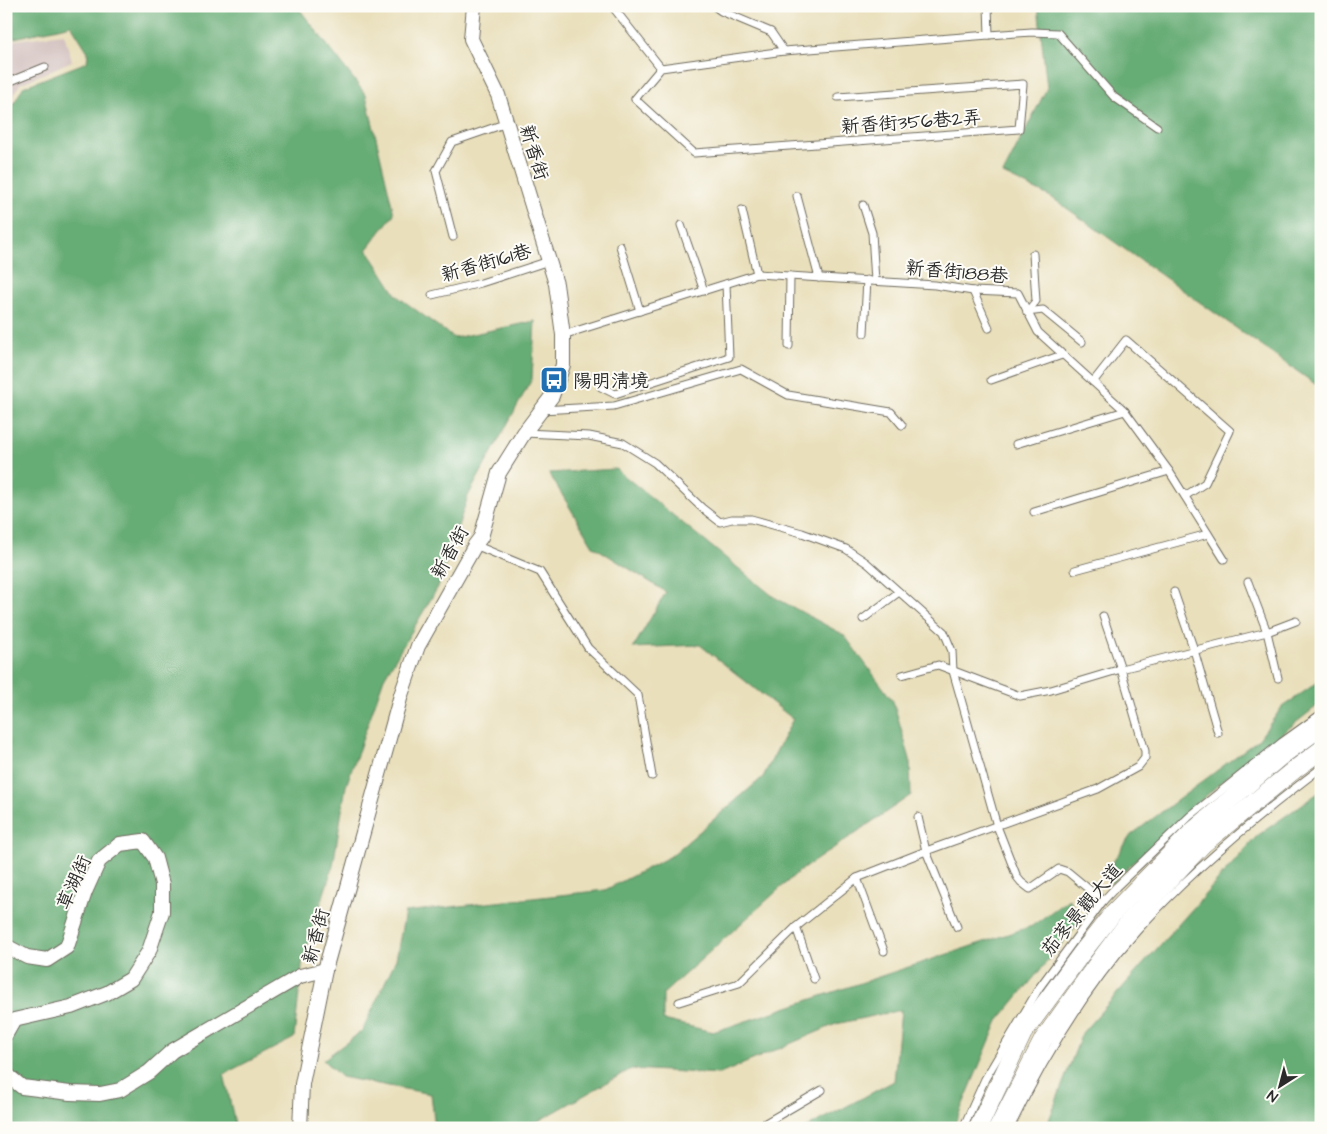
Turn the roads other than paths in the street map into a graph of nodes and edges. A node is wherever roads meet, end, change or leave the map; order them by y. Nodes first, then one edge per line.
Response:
1 (474, 6) edge
2 (612, 6) edge
3 (714, 6) edge
4 (988, 6) edge
5 (989, 35) junction
6 (784, 51) junction
7 (45, 67) dead end
8 (661, 68) junction
9 (6, 83) edge
10 (838, 97) dead end
11 (507, 123) junction
12 (1158, 127) dead end
13 (797, 196) dead end
14 (863, 205) dead end
15 (742, 210) dead end
16 (681, 225) dead end
17 (453, 237) dead end
18 (620, 246) dead end
19 (1032, 254) dead end
20 (549, 261) junction
21 (757, 274) junction
22 (790, 276) junction
23 (819, 278) junction
24 (866, 280) junction
25 (875, 281) junction
26 (726, 284) junction
27 (704, 291) junction
28 (973, 291) junction
29 (432, 295) dead end
30 (640, 311) junction
31 (1027, 312) junction
32 (989, 328) dead end
33 (864, 333) dead end
34 (563, 335) junction
35 (1082, 342) dead end
36 (789, 346) dead end
37 (1062, 355) junction
38 (991, 380) dead end
39 (1093, 382) junction
40 (601, 387) dead end
41 (541, 410) junction
42 (1125, 410) junction
43 (902, 425) dead end
44 (524, 433) junction
45 (1016, 444) dead end
46 (1169, 471) junction
47 (1185, 496) junction
48 (1034, 512) dead end
49 (1208, 534) junction
50 (475, 545) junction
51 (1224, 559) dead end
52 (1075, 570) dead end
53 (1248, 582) dead end
54 (899, 592) junction
55 (1174, 592) dead end
56 (1103, 616) dead end
57 (863, 619) dead end
58 (1296, 621) dead end
59 (1266, 632) junction
60 (1194, 650) junction
61 (1121, 669) junction
62 (953, 671) junction
63 (902, 675) dead end
64 (1278, 678) dead end
65 (1321, 714) edge
66 (1321, 727) edge
67 (1218, 733) dead end
68 (1321, 750) edge
69 (1321, 768) edge
70 (652, 776) dead end
71 (918, 817) dead end
72 (997, 826) junction
73 (926, 851) junction
74 (857, 878) junction
75 (1103, 901) junction
76 (796, 927) junction
77 (957, 927) dead end
78 (6, 946) edge
79 (884, 951) dead end
80 (325, 970) junction
81 (814, 979) dead end
82 (679, 1002) dead end
83 (6, 1034) edge
84 (6, 1074) edge
85 (822, 1090) dead end
86 (300, 1128) edge
87 (757, 1128) edge
88 (963, 1128) edge
89 (978, 1128) edge
90 (998, 1128) edge
91 (1010, 1128) edge

1 - 11 street, 新香街
2 - 8 lane
3 - 6 lane
4 - 5 lane
5 - 6 lane
5 - 12 lane
6 - 8 lane
7 - 9 lane
8 - 10 lane, 新香街356巷2弄
11 - 17 lane
11 - 20 street, 新香街
13 - 23 lane
14 - 25 lane
15 - 21 lane
16 - 27 lane
18 - 30 lane
19 - 31 lane
20 - 29 lane, 新香街161巷
20 - 34 street, 新香街
21 - 22 lane, 新香街188巷
21 - 26 lane, 新香街188巷
22 - 23 lane, 新香街188巷
22 - 36 lane
23 - 24 lane, 新香街188巷
24 - 25 lane, 新香街188巷
24 - 33 lane
25 - 28 lane, 新香街188巷
26 - 27 lane, 新香街188巷
26 - 40 lane
27 - 30 lane, 新香街188巷
28 - 31 lane, 新香街188巷
28 - 32 lane
30 - 34 lane, 新香街188巷
31 - 35 lane
31 - 37 lane, 新香街188巷
34 - 41 street, 新香街
37 - 38 lane
37 - 39 lane, 新香街188巷
39 - 42 lane, 新香街188巷
39 - 47 lane
41 - 43 lane
41 - 44 street, 新香街
42 - 45 lane
42 - 46 lane, 新香街188巷
44 - 50 street, 新香街
44 - 54 lane
46 - 47 lane, 新香街188巷
46 - 48 lane
47 - 49 lane, 新香街188巷
49 - 51 lane, 新香街188巷
49 - 52 lane
50 - 70 lane
50 - 80 street, 新香街
53 - 59 lane
54 - 57 lane
54 - 62 lane
55 - 60 lane
56 - 61 lane
58 - 59 lane
59 - 60 lane
59 - 64 lane
60 - 61 lane
60 - 67 lane
61 - 62 lane
61 - 72 lane
62 - 63 lane
62 - 72 lane
65 - 75 lane, 茄苳景觀大道
66 - 89 street
68 - 90 street
69 - 91 lane
71 - 73 lane
72 - 73 lane
72 - 75 lane
73 - 74 lane
73 - 77 lane
74 - 76 lane
74 - 79 lane
75 - 88 lane, 茄苳景觀大道
76 - 81 lane
76 - 82 lane
78 - 83 street, 草湖街
80 - 84 street
80 - 86 street, 新香街
85 - 87 lane

